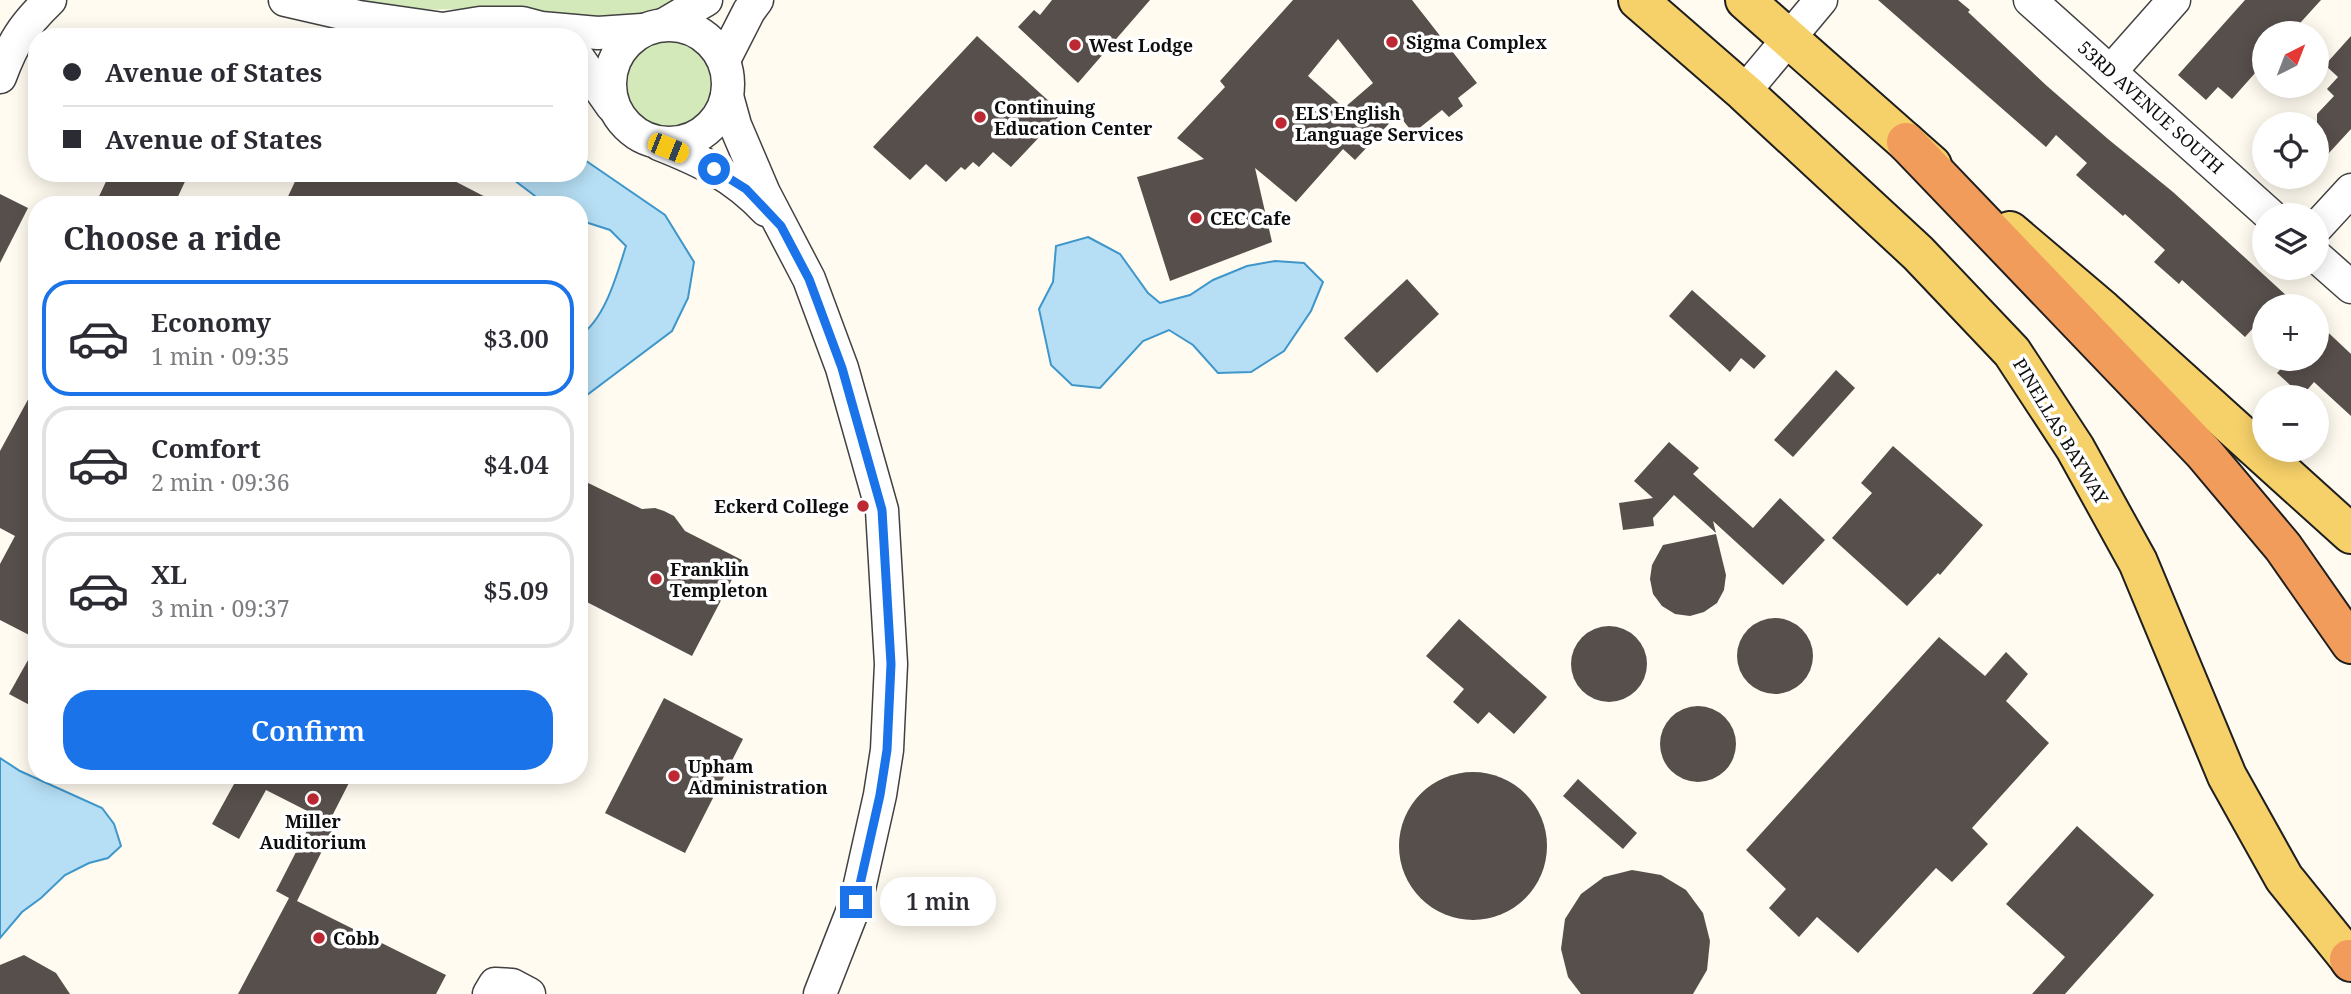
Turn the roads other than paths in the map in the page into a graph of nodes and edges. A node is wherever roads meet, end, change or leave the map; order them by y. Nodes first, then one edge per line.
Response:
1 (50, 0) edge
2 (285, 0) edge
3 (706, 0) edge
4 (757, 0) edge
5 (1638, 0) edge
6 (1745, 0) edge
7 (1821, 0) edge
8 (2030, 0) edge
9 (2174, 0) edge
10 (654, 27) junction
11 (436, 28) edge
12 (449, 28) edge
13 (536, 28) edge
14 (588, 33) edge
15 (1788, 38) junction
16 (724, 60) junction
17 (2111, 71) junction
18 (588, 72) edge
19 (0, 77) edge
20 (1744, 92) junction
21 (727, 96) junction
22 (614, 110) junction
23 (651, 141) junction
24 (1906, 142) junction
25 (2351, 190) edge
26 (2257, 203) edge
27 (2329, 215) edge
28 (781, 226) junction
29 (2329, 268) edge
30 (2351, 287) edge
31 (2351, 534) edge
32 (2351, 644) edge
33 (2350, 961) edge
34 (489, 994) edge
35 (529, 994) edge
36 (820, 994) edge

1 - 19 street
2 - 11 street
3 - 10 street
4 - 16 street
5 - 20 main road, PINELLAS BAYWAY
6 - 15 main road
7 - 15 street
8 - 17 street, 53RD AVENUE SOUTH
9 - 17 street
10 - 14 street
10 - 16 street
10 - 22 street
12 - 13 street
15 - 20 street
15 - 24 main road
16 - 21 street
17 - 26 street, 53RD AVENUE SOUTH
18 - 22 street
20 - 33 main road, PINELLAS BAYWAY
21 - 23 street
21 - 28 street
22 - 23 street
23 - 28 street
24 - 31 main road
24 - 32 highway
25 - 27 street
28 - 36 street
29 - 30 street
34 - 35 street

